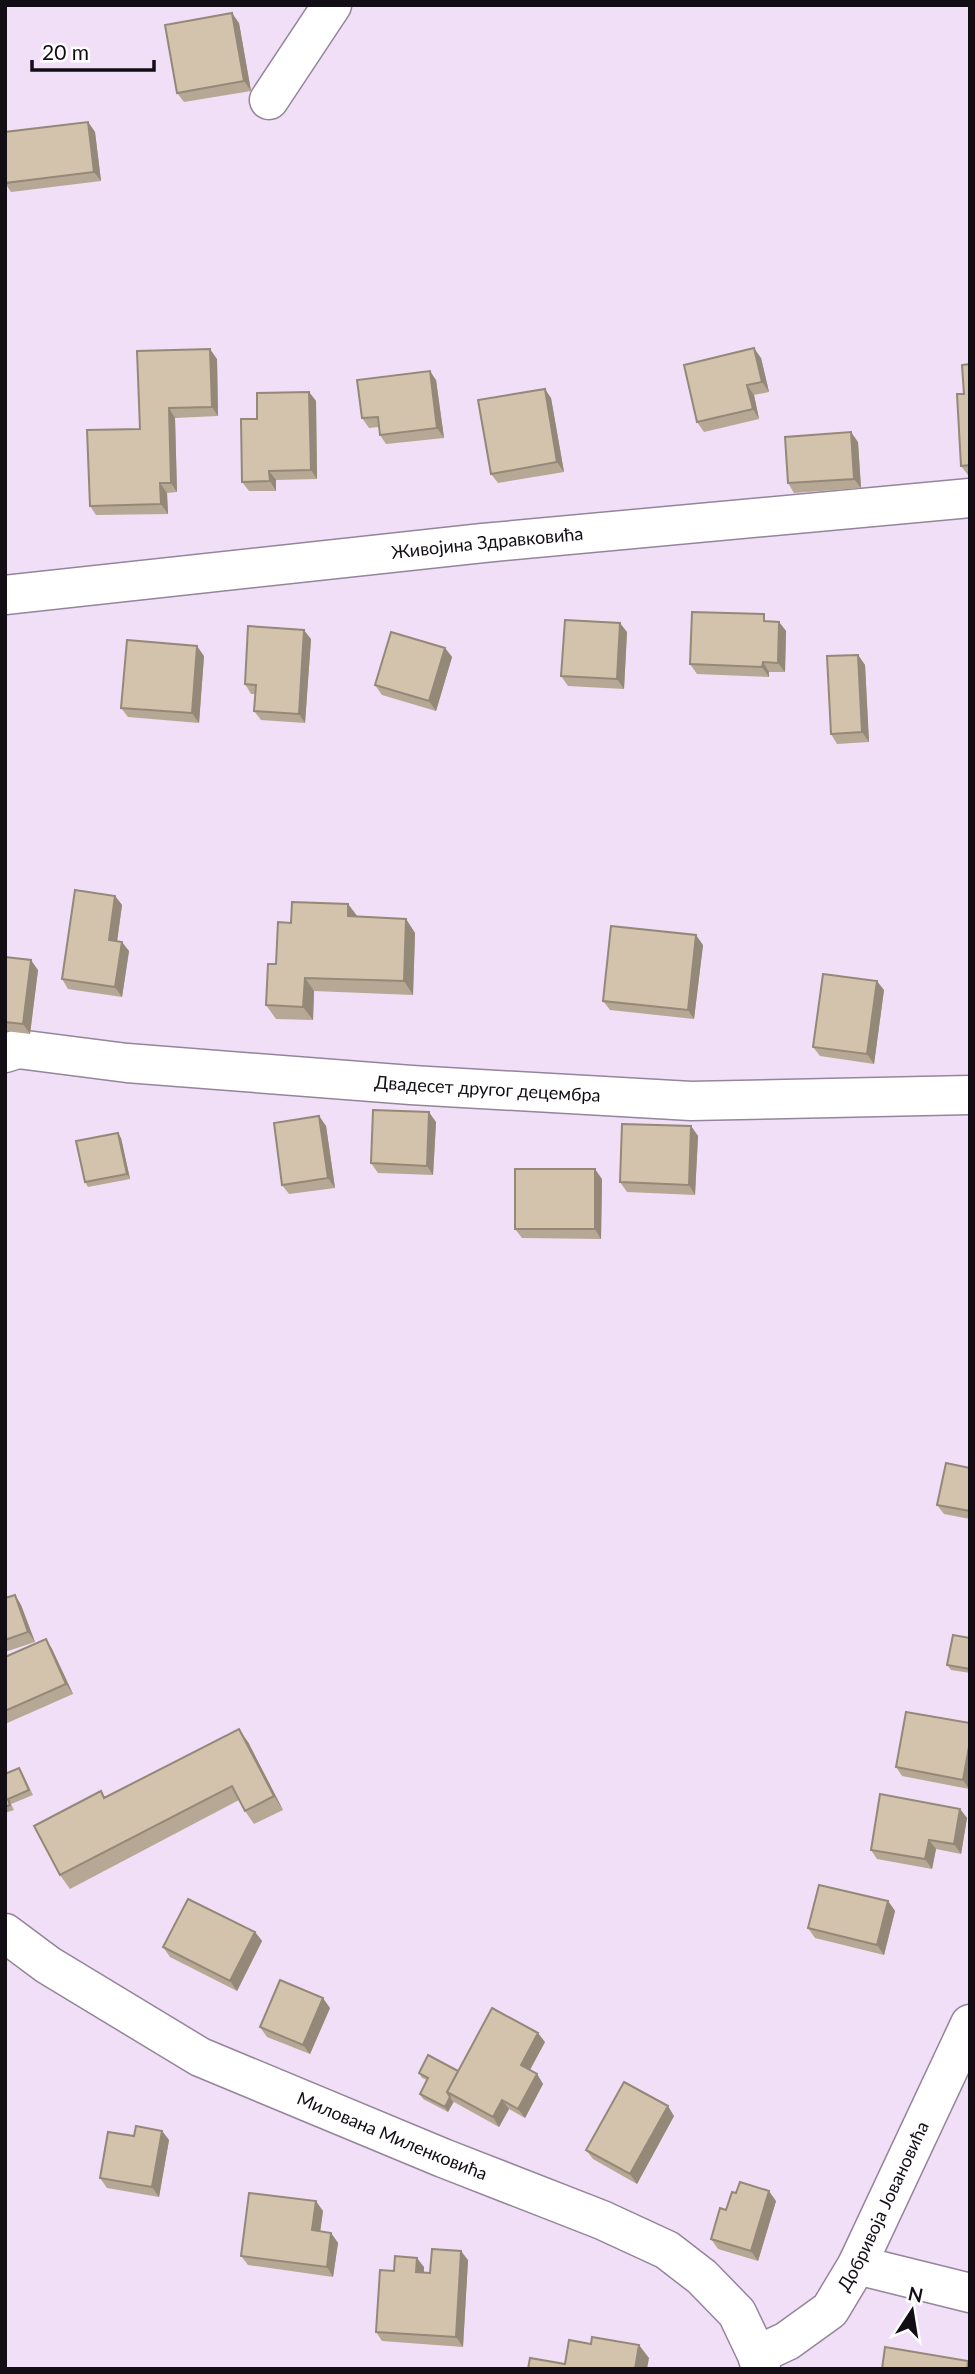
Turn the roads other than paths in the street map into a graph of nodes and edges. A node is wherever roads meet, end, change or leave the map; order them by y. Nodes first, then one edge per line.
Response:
1 (332, 5) edge
2 (269, 100) dead end
3 (970, 498) edge
4 (5, 595) edge
5 (5, 1053) edge
6 (970, 1095) edge
7 (5, 1933) edge
8 (970, 2024) edge
9 (857, 2265) junction
10 (970, 2293) edge
11 (759, 2362) edge

1 - 2 street
3 - 4 street, Живојина Здравковића
5 - 6 street, Двадесет другог децембра
7 - 11 street, Милована Миленковића
8 - 9 street, Добривоја Јовановића
9 - 10 street
9 - 11 street, Добривоја Јовановића

